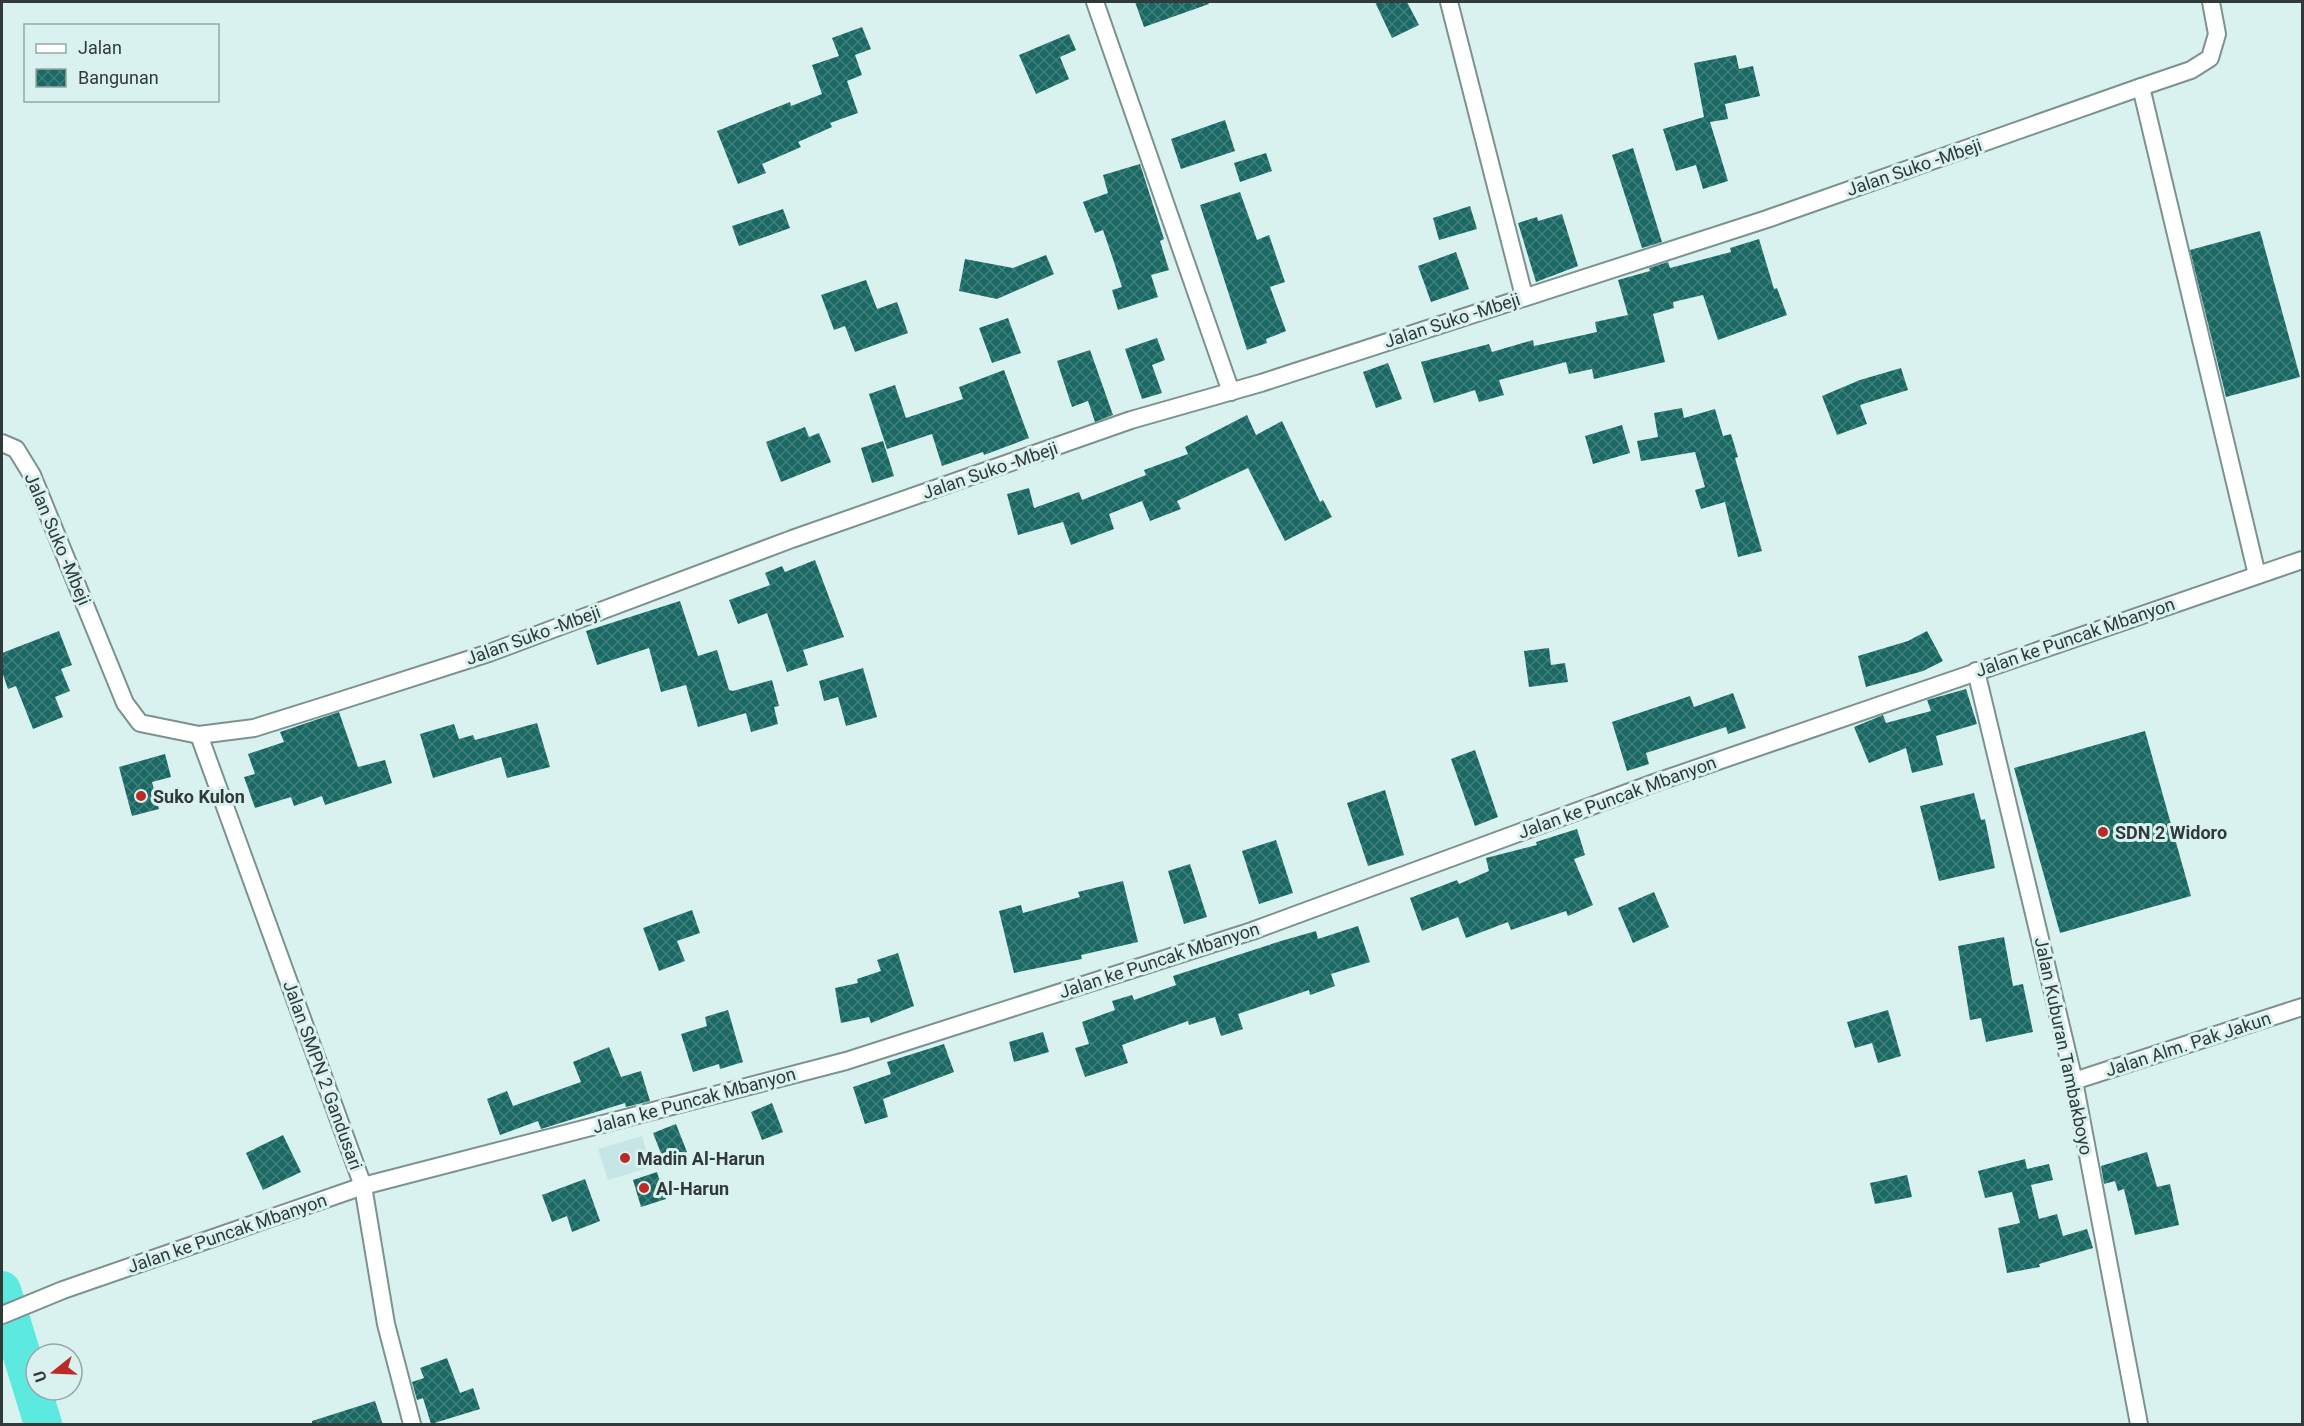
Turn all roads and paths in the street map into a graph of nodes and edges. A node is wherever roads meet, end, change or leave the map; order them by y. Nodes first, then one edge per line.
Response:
1 (1095, 2) edge
2 (1449, 2) edge
3 (2211, 2) edge
4 (2141, 87) junction
5 (1524, 296) junction
6 (1231, 392) junction
7 (2, 443) edge
8 (2302, 560) edge
9 (2257, 575) junction
10 (1976, 671) junction
11 (199, 735) junction
12 (2302, 1007) edge
13 (2074, 1081) junction
14 (363, 1186) junction
15 (2, 1315) edge
16 (412, 1425) edge
17 (2139, 1425) edge

1 - 6 street
2 - 5 street
3 - 4 street, Jalan Suko -Mbeji
4 - 5 street, Jalan Suko -Mbeji
4 - 9 street
5 - 6 street, Jalan Suko -Mbeji
6 - 11 street, Jalan Suko -Mbeji
7 - 11 street, Jalan Suko -Mbeji
8 - 9 street, Jalan ke Puncak Mbanyon
9 - 10 street, Jalan ke Puncak Mbanyon
10 - 13 street, Jalan Kuburan Tambakboyo
10 - 14 street, Jalan ke Puncak Mbanyon
11 - 14 street, Jalan SMPN 2 Gandusari
12 - 13 street, Jalan Alm. Pak Jakun
13 - 17 street, Jalan Kuburan Tambakboyo
14 - 15 street, Jalan ke Puncak Mbanyon
14 - 16 street, Jalan SMPN 2 Gandusari

